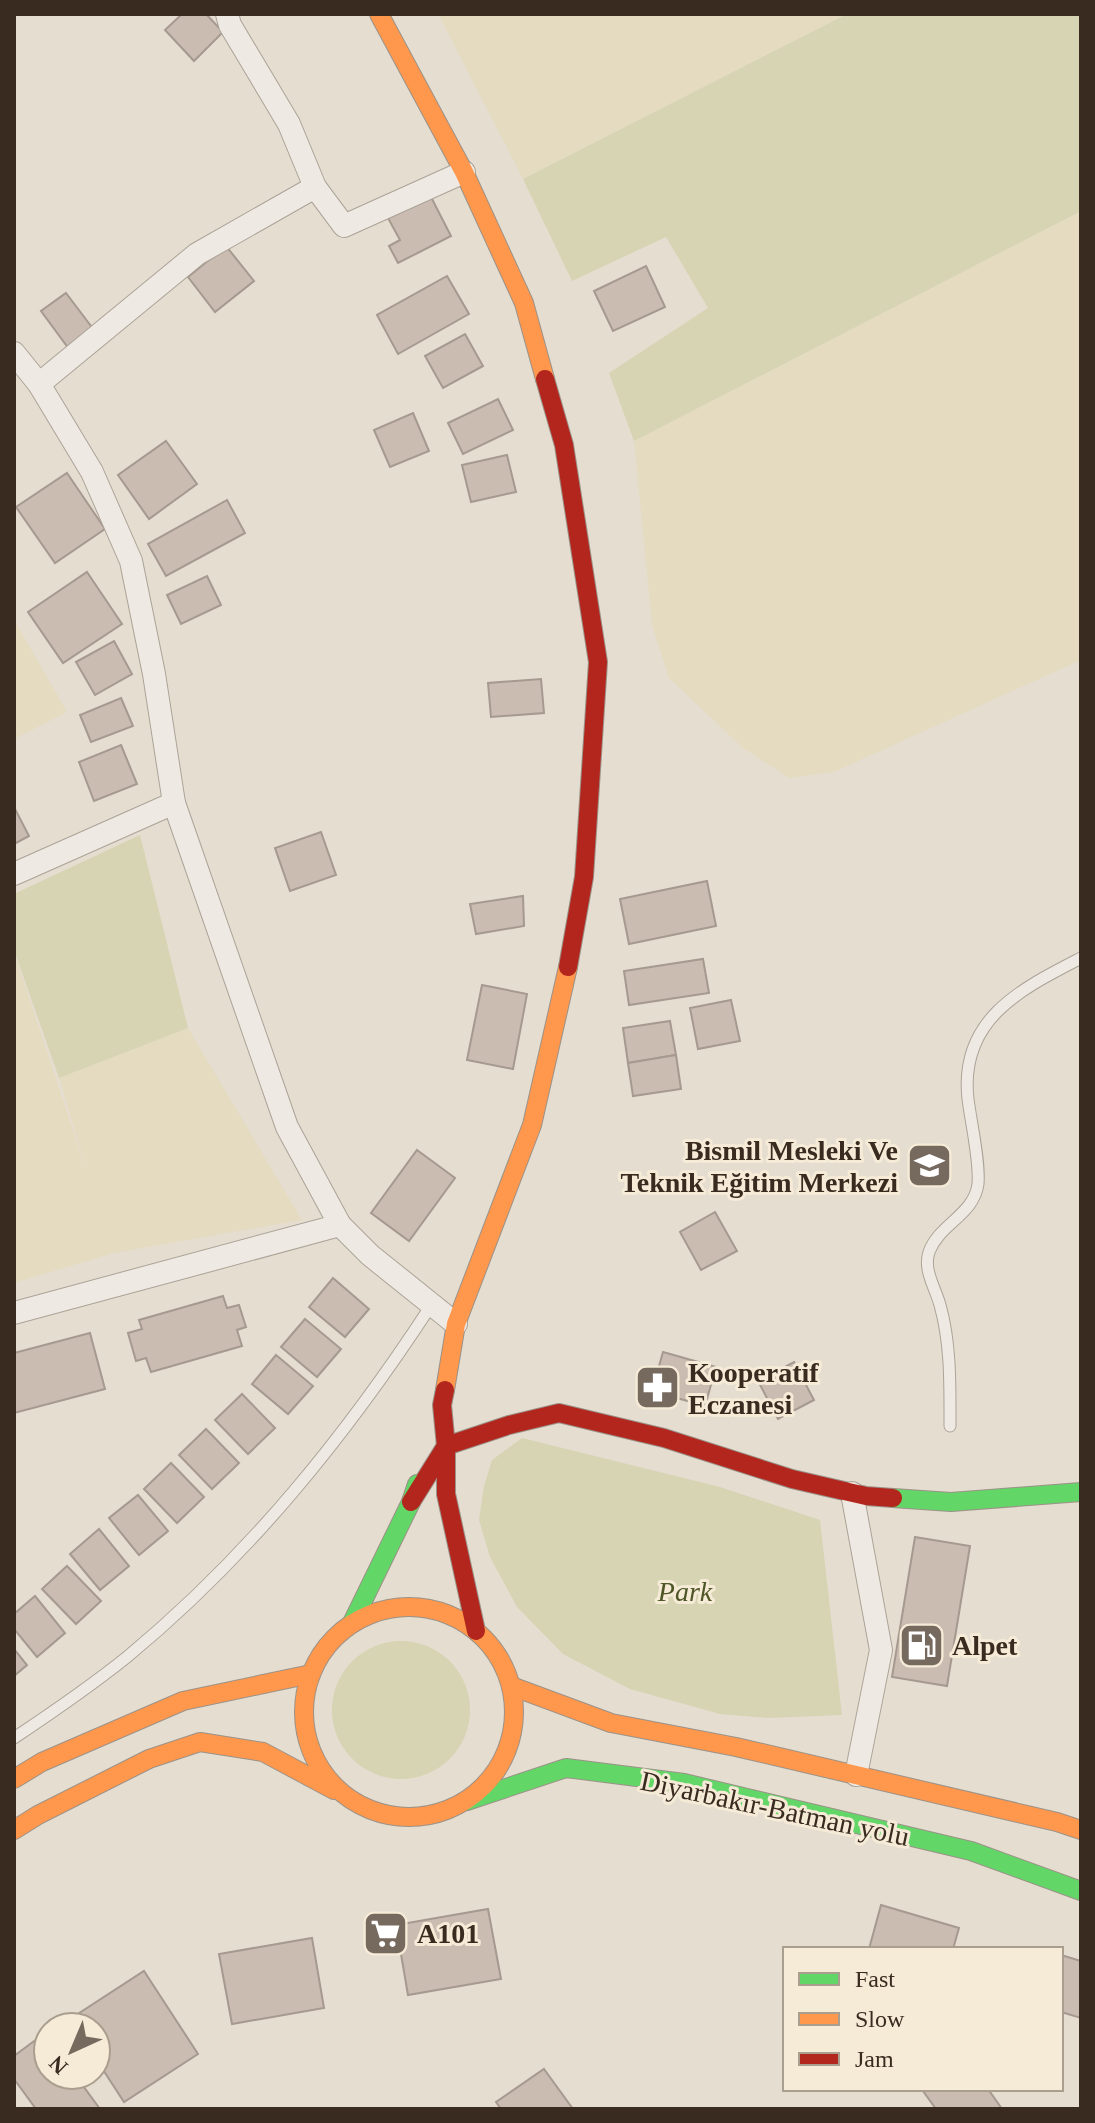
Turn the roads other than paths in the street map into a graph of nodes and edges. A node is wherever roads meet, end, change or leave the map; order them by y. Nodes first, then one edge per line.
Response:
1 (227, 14) edge
2 (379, 14) edge
3 (464, 172) junction
4 (315, 187) junction
5 (14, 353) edge
6 (39, 384) junction
7 (174, 803) junction
8 (14, 874) edge
9 (1081, 958) edge
10 (340, 1225) junction
11 (432, 1304) junction
12 (14, 1313) edge
13 (456, 1324) junction
14 (442, 1405) junction
15 (950, 1426) dead end
16 (446, 1446) junction
17 (1081, 1492) edge
18 (852, 1493) junction
19 (411, 1502) junction
20 (352, 1623) junction
21 (476, 1631) junction
22 (311, 1674) junction
23 (511, 1686) junction
24 (14, 1738) edge
25 (856, 1775) junction
26 (14, 1779) edge
27 (342, 1794) junction
28 (466, 1801) junction
29 (14, 1830) edge
30 (1081, 1830) edge
31 (1081, 1891) edge

1 - 4 street
2 - 3 main road
3 - 4 street
3 - 13 main road
4 - 6 street
5 - 6 street
6 - 7 street
7 - 8 street
7 - 10 street
9 - 15 lane
10 - 11 street
10 - 12 street
11 - 13 street
11 - 24 lane
13 - 14 main road
14 - 16 main road
14 - 19 main road
16 - 18 main road
16 - 19 main road
16 - 21 main road
17 - 18 main road
18 - 25 street
19 - 20 main road
20 - 21 main road
20 - 22 main road
21 - 23 main road
22 - 26 main road
22 - 27 main road
23 - 25 main road, Diyarbakır-Batman yolu
23 - 28 main road
25 - 30 main road, Diyarbakır-Batman yolu
27 - 28 main road
27 - 29 main road
28 - 31 main road, Diyarbakır-Batman yolu

